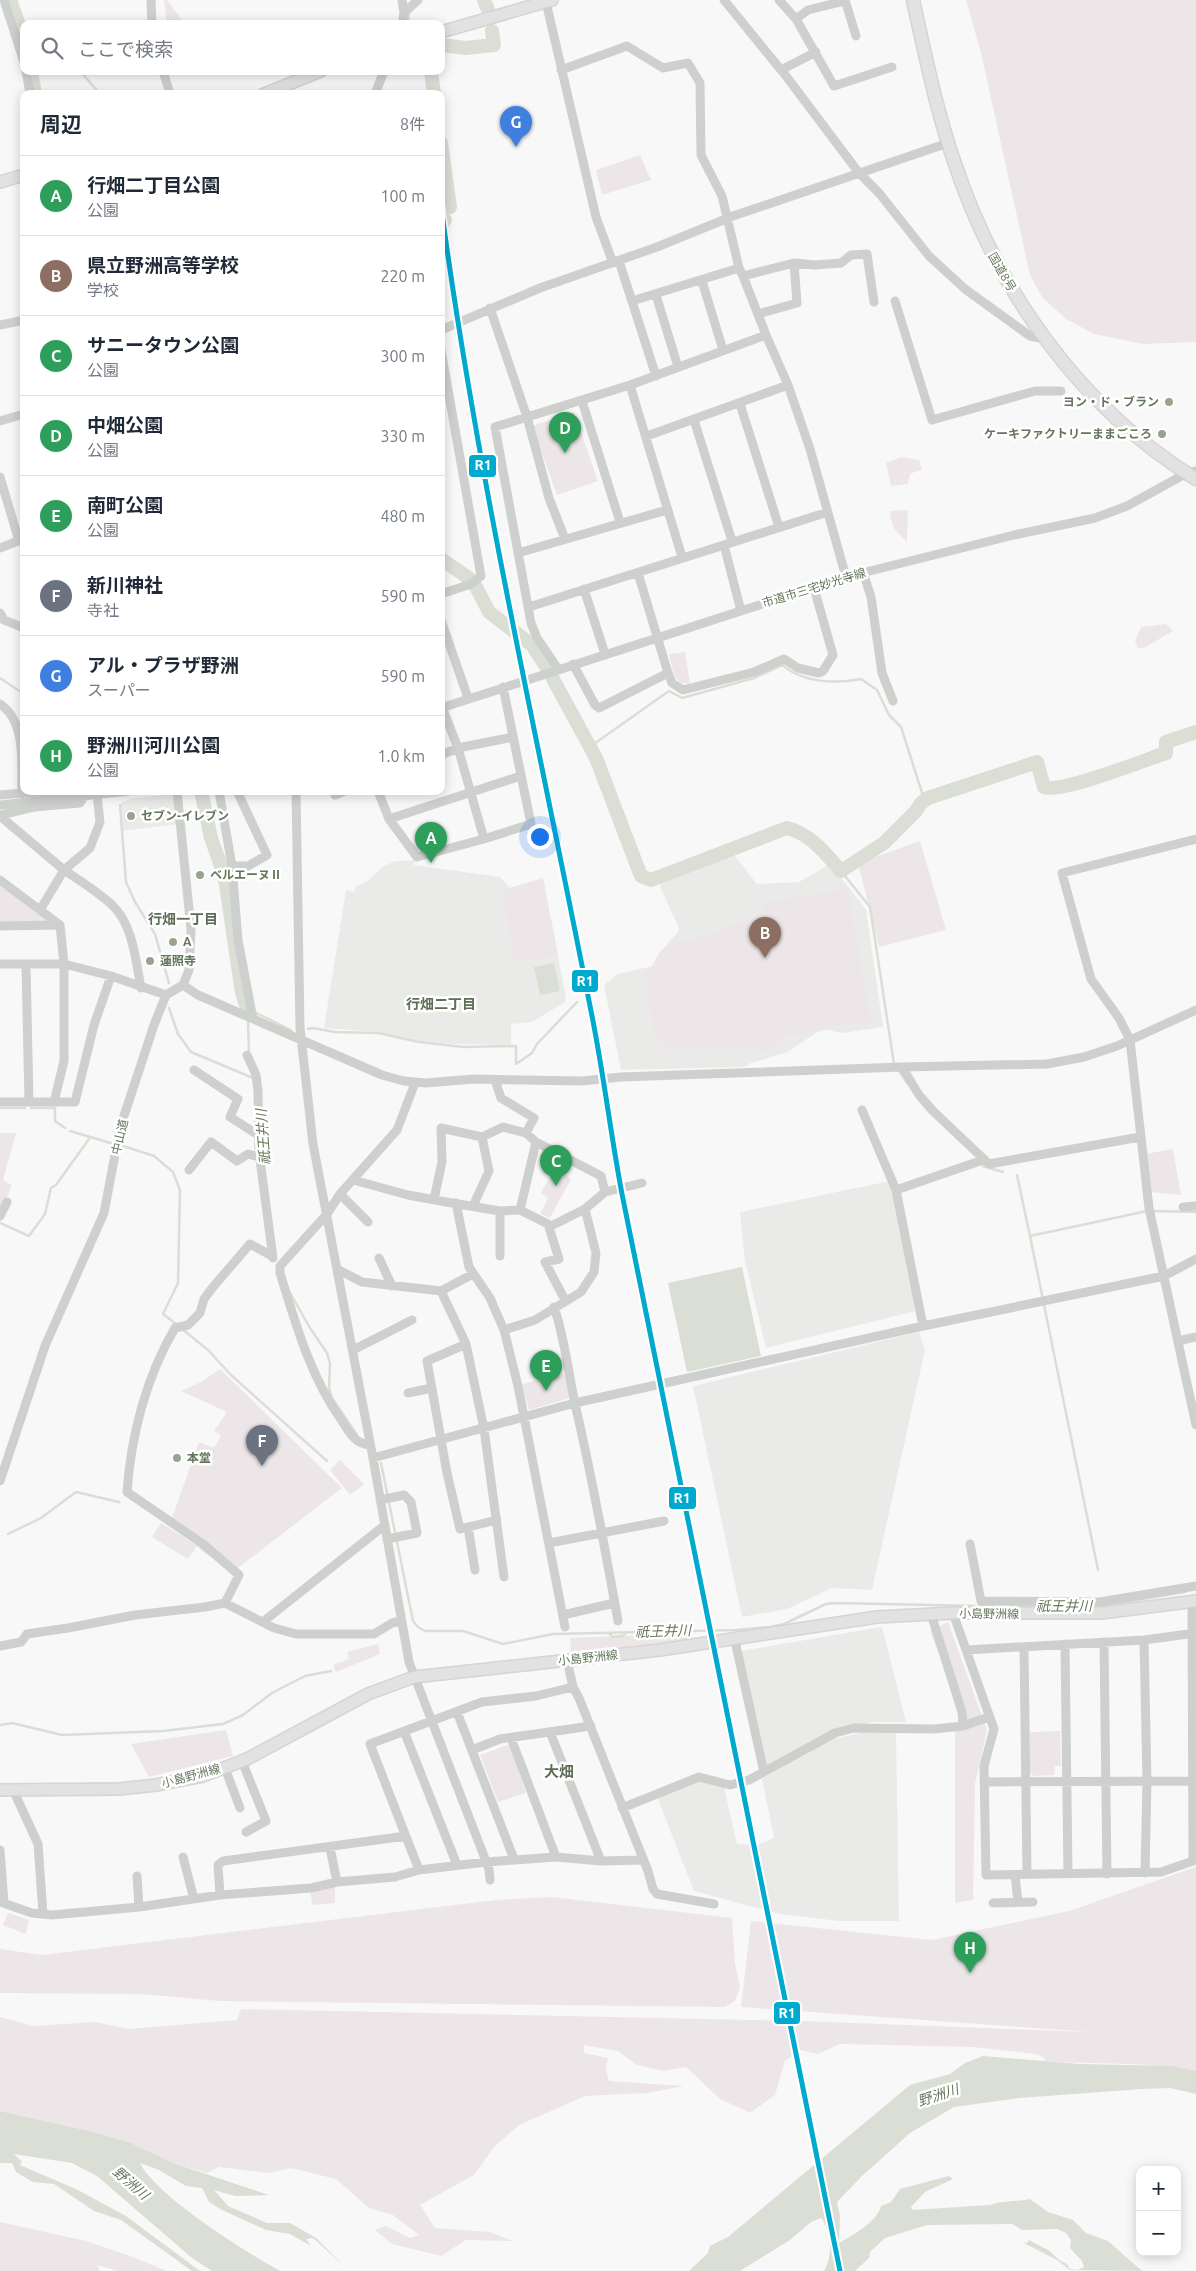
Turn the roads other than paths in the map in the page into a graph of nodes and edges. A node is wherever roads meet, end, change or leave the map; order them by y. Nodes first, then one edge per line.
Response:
1 (4, 0) edge
2 (151, 0) edge
3 (402, 0) edge
4 (418, 0) edge
5 (724, 0) edge
6 (779, 0) edge
7 (912, 0) edge
8 (549, 1) edge
9 (845, 1) edge
10 (404, 13) junction
11 (796, 19) junction
12 (152, 20) edge
13 (403, 20) edge
14 (445, 31) edge
15 (856, 36) dead end
16 (20, 45) edge
17 (816, 52) junction
18 (892, 66) dead end
19 (561, 70) junction
20 (781, 70) junction
21 (27, 75) edge
22 (164, 75) edge
23 (311, 75) edge
24 (382, 75) edge
25 (29, 90) edge
26 (169, 90) edge
27 (274, 90) edge
28 (377, 90) edge
29 (948, 143) junction
30 (859, 172) junction
31 (20, 176) edge
32 (0, 182) edge
33 (726, 219) junction
34 (616, 262) junction
35 (794, 263) junction
36 (741, 272) junction
37 (702, 281) junction
38 (656, 295) junction
39 (895, 301) dead end
40 (632, 302) junction
41 (874, 302) dead end
42 (490, 308) junction
43 (758, 314) junction
44 (20, 321) edge
45 (0, 326) edge
46 (445, 328) edge
47 (766, 335) junction
48 (1045, 339) junction
49 (723, 350) junction
50 (678, 367) junction
51 (445, 373) edge
52 (656, 376) junction
53 (630, 385) junction
54 (788, 385) junction
55 (1061, 391) dead end
56 (582, 401) junction
57 (740, 404) junction
58 (20, 415) edge
59 (527, 416) junction
60 (694, 420) junction
61 (0, 421) edge
62 (647, 436) junction
63 (1193, 475) edge
64 (0, 477) edge
65 (667, 510) junction
66 (828, 512) junction
67 (620, 522) junction
68 (779, 527) junction
69 (20, 537) edge
70 (565, 538) junction
71 (20, 540) edge
72 (728, 543) junction
73 (0, 548) edge
74 (518, 553) junction
75 (682, 557) junction
76 (863, 572) junction
77 (638, 573) junction
78 (846, 576) junction
79 (814, 588) junction
80 (584, 589) junction
81 (445, 593) edge
82 (529, 606) junction
83 (741, 611) junction
84 (0, 613) edge
85 (20, 626) edge
86 (445, 632) edge
87 (658, 637) junction
88 (605, 654) junction
89 (573, 664) junction
90 (558, 669) junction
91 (668, 673) junction
92 (504, 686) junction
93 (468, 698) junction
94 (893, 701) dead end
95 (0, 704) edge
96 (445, 707) edge
97 (445, 716) edge
98 (513, 737) junction
99 (20, 739) edge
100 (458, 748) junction
101 (445, 753) edge
102 (521, 776) junction
103 (470, 792) junction
104 (20, 794) edge
105 (73, 795) edge
106 (86, 795) edge
107 (89, 795) edge
108 (177, 795) edge
109 (220, 795) edge
110 (239, 795) edge
111 (296, 795) edge
112 (380, 795) edge
113 (0, 796) edge
114 (0, 805) edge
115 (0, 816) edge
116 (389, 819) junction
117 (484, 839) junction
118 (1196, 839) edge
119 (232, 866) junction
120 (64, 870) junction
121 (0, 880) edge
122 (40, 910) junction
123 (60, 925) junction
124 (0, 926) edge
125 (0, 964) edge
126 (26, 964) junction
127 (64, 964) junction
128 (111, 976) junction
129 (183, 985) junction
130 (141, 988) junction
131 (166, 995) junction
132 (1196, 1010) edge
133 (252, 1015) junction
134 (1130, 1040) junction
135 (300, 1041) junction
136 (247, 1055) dead end
137 (902, 1067) junction
138 (194, 1070) dead end
139 (492, 1080) junction
140 (415, 1083) junction
141 (0, 1102) edge
142 (29, 1102) junction
143 (54, 1102) junction
144 (862, 1110) dead end
145 (526, 1133) junction
146 (258, 1135) junction
147 (482, 1137) junction
148 (1140, 1137) junction
149 (536, 1142) junction
150 (259, 1157) junction
151 (983, 1160) junction
152 (190, 1170) dead end
153 (352, 1180) junction
154 (642, 1183) dead end
155 (896, 1190) junction
156 (605, 1192) junction
157 (340, 1194) junction
158 (434, 1199) junction
159 (1196, 1200) edge
160 (8, 1202) dead end
161 (456, 1203) junction
162 (1196, 1205) edge
163 (473, 1206) junction
164 (1183, 1206) dead end
165 (585, 1209) junction
166 (520, 1210) junction
167 (500, 1211) junction
168 (328, 1214) junction
169 (0, 1216) edge
170 (368, 1222) dead end
171 (549, 1227) junction
172 (272, 1256) junction
173 (500, 1256) dead end
174 (379, 1258) dead end
175 (1196, 1259) edge
176 (280, 1266) junction
177 (337, 1269) junction
178 (473, 1274) junction
179 (1164, 1276) junction
180 (392, 1286) junction
181 (441, 1292) junction
182 (565, 1300) junction
183 (554, 1307) junction
184 (412, 1320) dead end
185 (923, 1326) junction
186 (504, 1330) junction
187 (1196, 1337) edge
188 (1178, 1340) junction
189 (466, 1344) junction
190 (358, 1348) dead end
191 (432, 1388) junction
192 (408, 1392) dead end
193 (575, 1403) junction
194 (524, 1417) junction
195 (1196, 1425) edge
196 (484, 1429) junction
197 (441, 1440) junction
198 (370, 1444) junction
199 (373, 1458) junction
200 (0, 1480) edge
201 (386, 1499) junction
202 (497, 1520) junction
203 (664, 1521) dead end
204 (385, 1525) junction
205 (468, 1527) junction
206 (602, 1532) junction
207 (393, 1538) junction
208 (549, 1543) junction
209 (970, 1544) dead end
210 (475, 1570) dead end
211 (504, 1577) dead end
212 (1196, 1586) edge
213 (1194, 1601) edge
214 (614, 1602) junction
215 (225, 1603) junction
216 (953, 1613) junction
217 (931, 1614) junction
218 (563, 1615) junction
219 (264, 1621) junction
220 (618, 1621) dead end
221 (401, 1622) junction
222 (565, 1627) dead end
223 (1194, 1634) edge
224 (1144, 1640) junction
225 (735, 1641) junction
226 (1104, 1642) junction
227 (1065, 1644) junction
228 (0, 1646) edge
229 (1024, 1647) junction
230 (966, 1650) junction
231 (567, 1660) junction
232 (414, 1677) junction
233 (573, 1687) junction
234 (456, 1712) junction
235 (1194, 1714) edge
236 (989, 1717) junction
237 (431, 1721) junction
238 (590, 1726) junction
239 (963, 1726) junction
240 (404, 1731) junction
241 (550, 1732) junction
242 (511, 1738) junction
243 (472, 1750) junction
244 (242, 1761) junction
245 (225, 1768) junction
246 (764, 1772) junction
247 (1193, 1780) junction
248 (1105, 1781) junction
249 (1148, 1781) junction
250 (984, 1782) junction
251 (1026, 1782) junction
252 (1068, 1782) junction
253 (14, 1789) junction
254 (0, 1790) edge
255 (240, 1808) dead end
256 (622, 1808) junction
257 (246, 1832) dead end
258 (406, 1836) junction
259 (330, 1848) junction
260 (0, 1850) edge
261 (183, 1857) dead end
262 (556, 1857) junction
263 (514, 1860) junction
264 (642, 1860) junction
265 (601, 1861) junction
266 (1195, 1861) edge
267 (486, 1862) junction
268 (457, 1865) junction
269 (419, 1870) junction
270 (1145, 1873) junction
271 (1015, 1874) junction
272 (1027, 1874) junction
273 (1068, 1874) junction
274 (1107, 1874) junction
275 (137, 1876) dead end
276 (490, 1880) dead end
277 (337, 1882) junction
278 (220, 1895) junction
279 (194, 1899) junction
280 (1018, 1902) junction
281 (1033, 1902) dead end
282 (2, 1903) edge
283 (992, 1903) dead end
284 (714, 1904) dead end
285 (139, 1907) junction
286 (43, 1914) junction

1 - 16 street
2 - 12 street
3 - 10 street
4 - 10 street
5 - 20 street
6 - 11 street
7 - 29 highway, 国道8号
8 - 14 main road
8 - 19 street
9 - 11 street
9 - 15 street
10 - 13 street
11 - 17 street
17 - 18 street
17 - 20 street
19 - 33 street
19 - 34 street
20 - 30 street
21 - 25 street
22 - 26 street
23 - 27 main road
24 - 28 street
29 - 30 street
29 - 48 highway, 国道8号
30 - 33 street
30 - 48 street
31 - 32 main road
33 - 34 street
33 - 36 street
34 - 40 street
34 - 42 street
35 - 36 street
35 - 41 street
35 - 43 street
36 - 37 street
36 - 43 street
37 - 38 street
37 - 49 street
38 - 40 street
38 - 50 street
39 - 55 street
40 - 52 street
42 - 46 street
42 - 59 street
43 - 47 street
44 - 45 street
47 - 49 street
47 - 54 street
48 - 63 highway, 国道8号
49 - 50 street
50 - 52 street
51 - 81 street
52 - 53 street
53 - 56 street
53 - 62 street
54 - 57 street
54 - 66 street
56 - 59 street
56 - 67 street
57 - 60 street
57 - 68 street
58 - 61 street
59 - 70 street
59 - 74 street
60 - 62 street
60 - 72 street
62 - 65 street
63 - 76 street, 市道市三宅妙光寺線
64 - 69 street
65 - 67 street
65 - 75 street
66 - 68 street
66 - 78 street
67 - 70 street
68 - 72 street
70 - 74 street
71 - 73 street
72 - 75 street
72 - 83 street
74 - 82 street
75 - 77 street
76 - 78 street, 市道市三宅妙光寺線
76 - 94 street
77 - 80 street
77 - 87 street
78 - 79 street, 市道市三宅妙光寺線
79 - 83 street, 市道市三宅妙光寺線
79 - 91 street
80 - 82 street
80 - 88 street
82 - 90 street
83 - 87 street, 市道市三宅妙光寺線
84 - 85 street
86 - 93 street
87 - 88 street, 市道市三宅妙光寺線
87 - 91 street
88 - 89 street, 市道市三宅妙光寺線
89 - 90 street, 市道市三宅妙光寺線
89 - 91 street
90 - 92 street, 市道市三宅妙光寺線
92 - 93 street, 市道市三宅妙光寺線
92 - 98 street
93 - 96 street, 市道市三宅妙光寺線
95 - 99 street
97 - 100 street
98 - 100 street
98 - 102 street
100 - 101 street
100 - 103 street
102 - 103 street
102 - 117 street
103 - 116 street
103 - 117 street
104 - 113 street
105 - 114 street
106 - 115 street
107 - 120 street
108 - 129 street
109 - 119 street
110 - 119 street
111 - 135 street
112 - 116 street
115 - 120 street
116 - 117 street
118 - 134 street
119 - 133 street
120 - 122 street
120 - 130 street
121 - 122 street
122 - 123 street
123 - 124 street
123 - 127 street
125 - 126 street
126 - 127 street
126 - 142 street
127 - 128 street
127 - 143 street
128 - 130 street
128 - 143 street
129 - 131 street
129 - 133 street
130 - 131 street
131 - 200 street, 中山道
132 - 134 street
133 - 135 street
134 - 137 street
134 - 148 street
135 - 140 street
135 - 168 street
136 - 146 street
137 - 139 street
137 - 151 street
138 - 146 street
139 - 140 street
139 - 145 street
140 - 153 street
141 - 142 street
142 - 143 street
144 - 155 street
145 - 147 street
145 - 149 street
146 - 150 street
147 - 158 street
147 - 163 street
148 - 151 street
148 - 179 street
149 - 156 street
149 - 166 street
150 - 152 street
150 - 172 street
151 - 155 street
153 - 157 street
153 - 158 street
154 - 156 street
155 - 185 street
156 - 165 street
157 - 168 street
157 - 170 street
158 - 161 street
159 - 162 street
160 - 169 street
161 - 163 street
161 - 178 street
162 - 164 street
163 - 167 street
165 - 171 street
165 - 182 street
166 - 167 street
166 - 171 street
167 - 173 street
168 - 176 street
168 - 177 street
171 - 182 street
172 - 176 street
172 - 215 street
174 - 180 street
175 - 179 street
176 - 198 street
177 - 180 street
177 - 198 street
178 - 181 street
178 - 186 street
179 - 185 street
179 - 188 street
180 - 181 street
181 - 189 street
182 - 183 street
183 - 186 street
183 - 193 street
184 - 190 street
185 - 193 street
186 - 194 street
187 - 188 street
188 - 195 street
189 - 191 street
189 - 196 street
191 - 192 street
191 - 197 street
193 - 194 street
193 - 206 street
194 - 196 street
194 - 208 street
196 - 197 street
196 - 202 street
197 - 199 street
197 - 205 street
198 - 199 street
199 - 201 street
201 - 204 street
201 - 207 street
202 - 205 street
202 - 211 street
203 - 206 street
204 - 207 street
204 - 219 street
205 - 210 street
206 - 208 street
206 - 214 street
207 - 221 street
208 - 218 street
209 - 212 street
213 - 216 main road, 小島野洲線
213 - 223 street
214 - 218 street
214 - 220 street
215 - 219 street
215 - 228 street
216 - 217 main road, 小島野洲線
216 - 230 street
217 - 225 main road, 小島野洲線
217 - 239 street
218 - 222 street
219 - 221 street
221 - 232 street
223 - 224 street
223 - 235 street
224 - 226 street
224 - 249 street
225 - 231 main road, 小島野洲線
225 - 246 street
226 - 227 street
226 - 248 street
227 - 229 street
227 - 252 street
229 - 230 street
229 - 251 street
230 - 236 street
231 - 232 main road, 小島野洲線
231 - 233 street
232 - 237 street
232 - 244 main road, 小島野洲線
233 - 234 street
233 - 238 street
234 - 237 street
234 - 243 street
235 - 247 street
236 - 239 street
236 - 250 street
237 - 240 street
237 - 267 street
238 - 241 street
238 - 256 street
239 - 246 street
240 - 258 street
240 - 268 street
241 - 242 street
241 - 265 street
242 - 243 street
242 - 262 street
243 - 263 street
244 - 245 main road, 小島野洲線
244 - 257 street
245 - 253 main road, 小島野洲線
245 - 255 street
246 - 256 street
247 - 249 street
247 - 266 street
248 - 249 street
248 - 252 street
248 - 274 street
249 - 270 street
250 - 251 street
250 - 271 street
251 - 252 street
251 - 272 street
252 - 273 street
253 - 254 main road, 小島野洲線
253 - 286 street
256 - 264 street
258 - 259 street
258 - 269 street
259 - 277 street
259 - 278 street
260 - 282 street
261 - 279 street
262 - 263 street
262 - 265 street
263 - 267 street
264 - 265 street
264 - 284 street
266 - 270 street
267 - 268 street
267 - 276 street
268 - 269 street
269 - 277 street
270 - 274 street
271 - 272 street
271 - 280 street
272 - 273 street
273 - 274 street
275 - 285 street
277 - 278 street
278 - 279 street
279 - 285 street
280 - 281 street
280 - 283 street
282 - 286 street
285 - 286 street

